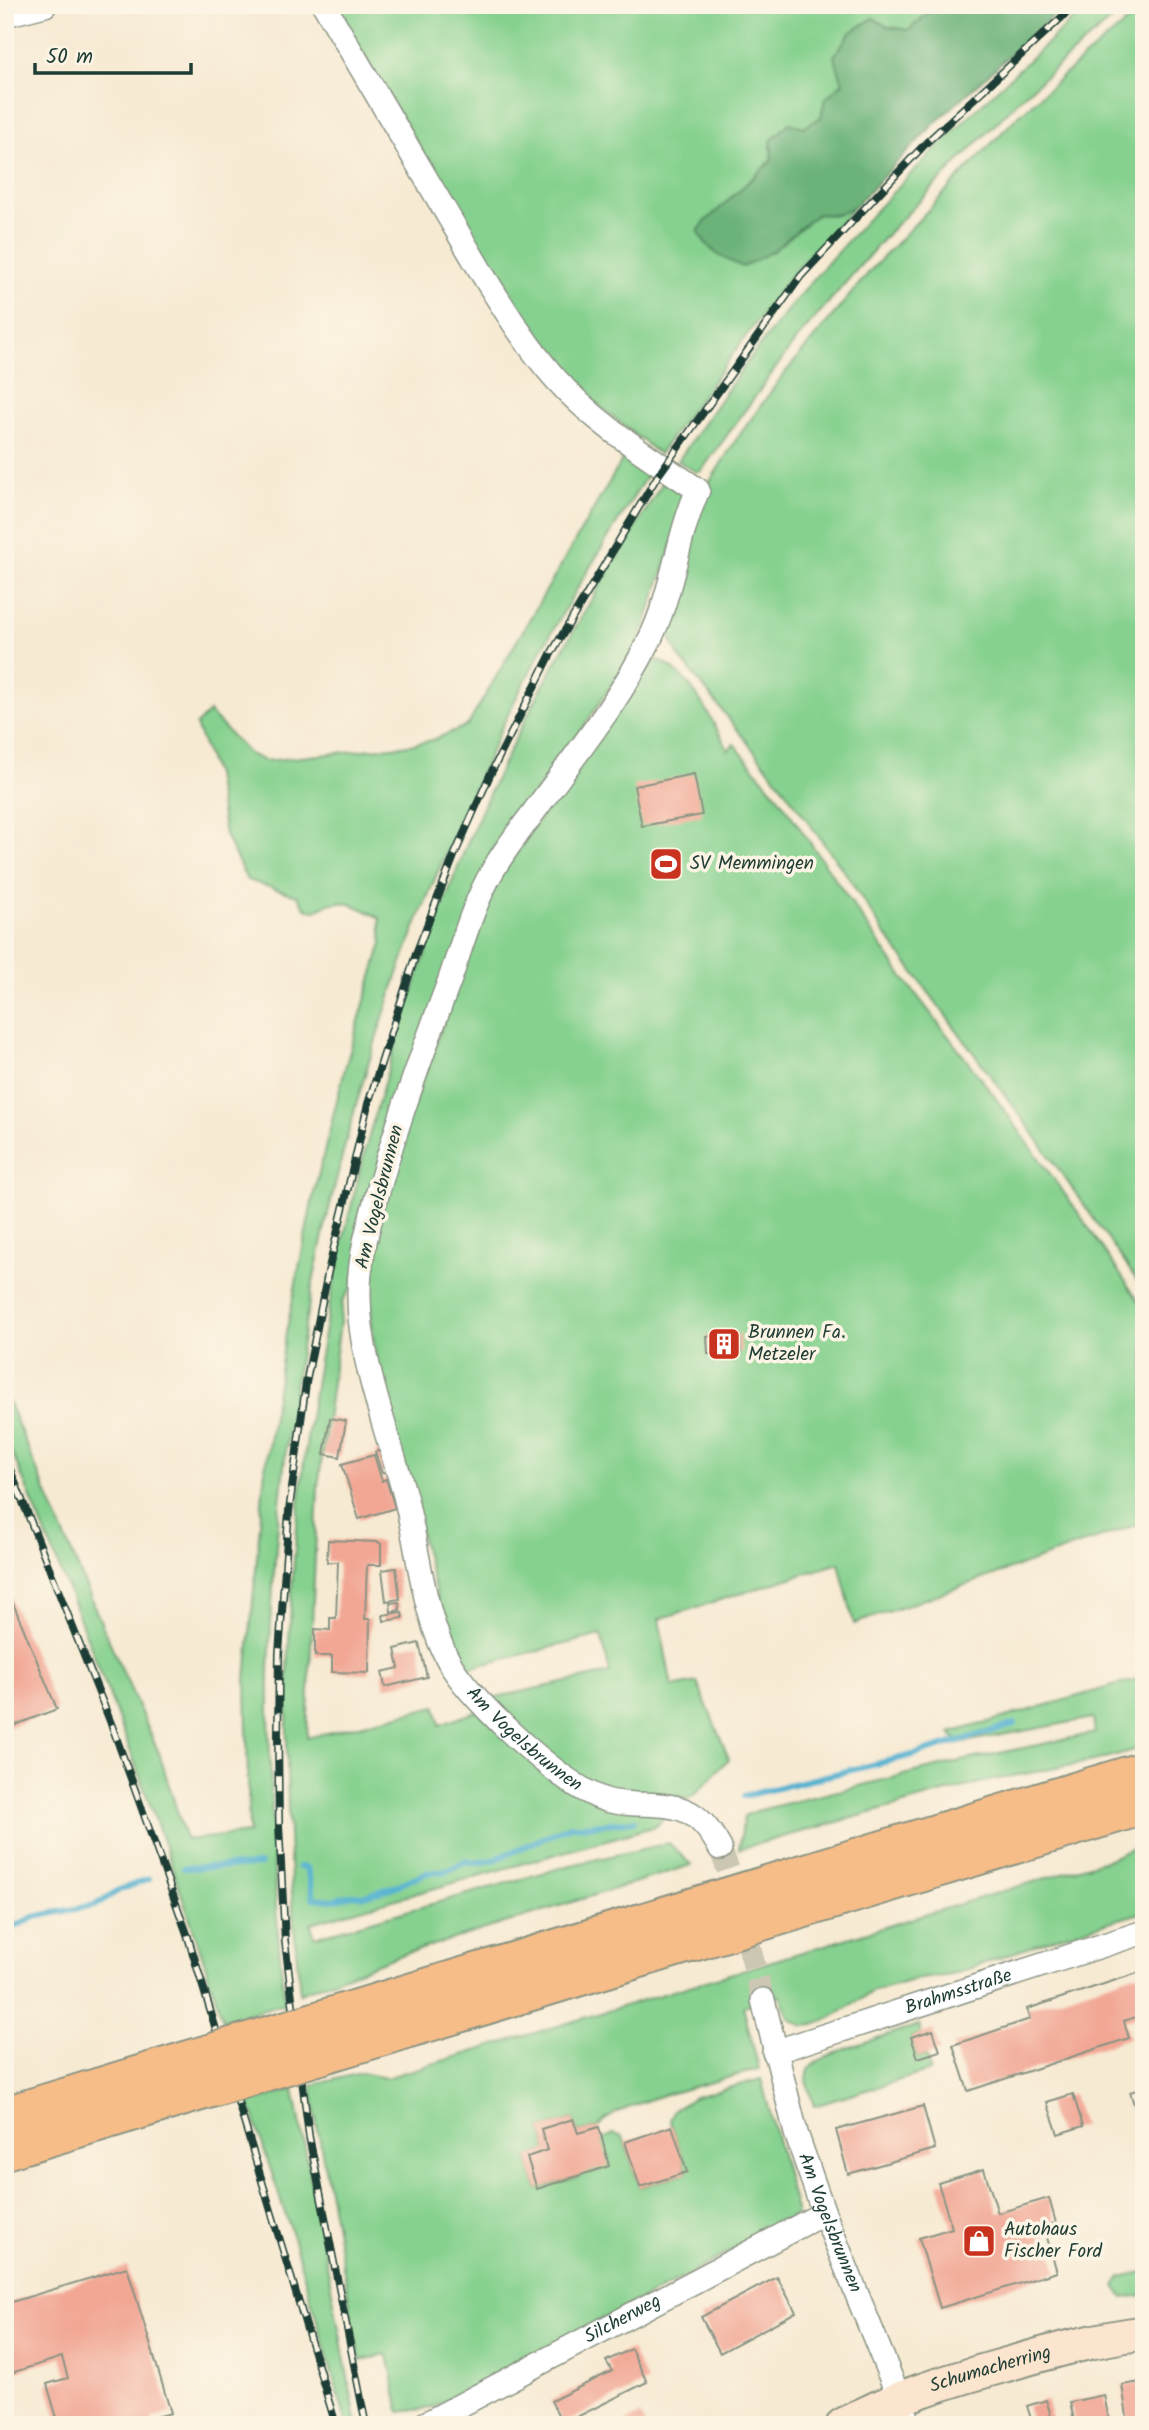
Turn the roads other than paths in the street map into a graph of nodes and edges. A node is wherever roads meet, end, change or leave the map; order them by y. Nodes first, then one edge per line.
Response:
1 (46, 5) edge
2 (324, 5) edge
3 (5, 15) edge
4 (1144, 1771) edge
5 (1144, 1805) edge
6 (720, 1848) tunnel mouth
7 (1144, 1932) edge
8 (763, 2000) tunnel mouth
9 (315, 2039) junction
10 (775, 2052) junction
11 (5, 2116) edge
12 (5, 2150) edge
13 (824, 2213) junction
14 (1144, 2333) edge
15 (905, 2412) edge
16 (423, 2425) edge
17 (843, 2425) edge

1 - 3 street
2 - 6 street, Am Vogelsbrunnen
4 - 9 highway
5 - 9 highway
7 - 10 street, Brahmsstraße
8 - 10 street, Am Vogelsbrunnen
9 - 11 highway, bridge
9 - 12 highway, bridge
10 - 13 street, Am Vogelsbrunnen
13 - 15 street, Am Vogelsbrunnen
13 - 16 street, Silcherweg
14 - 15 main road, Schumacherring
15 - 17 main road, Schumacherring

